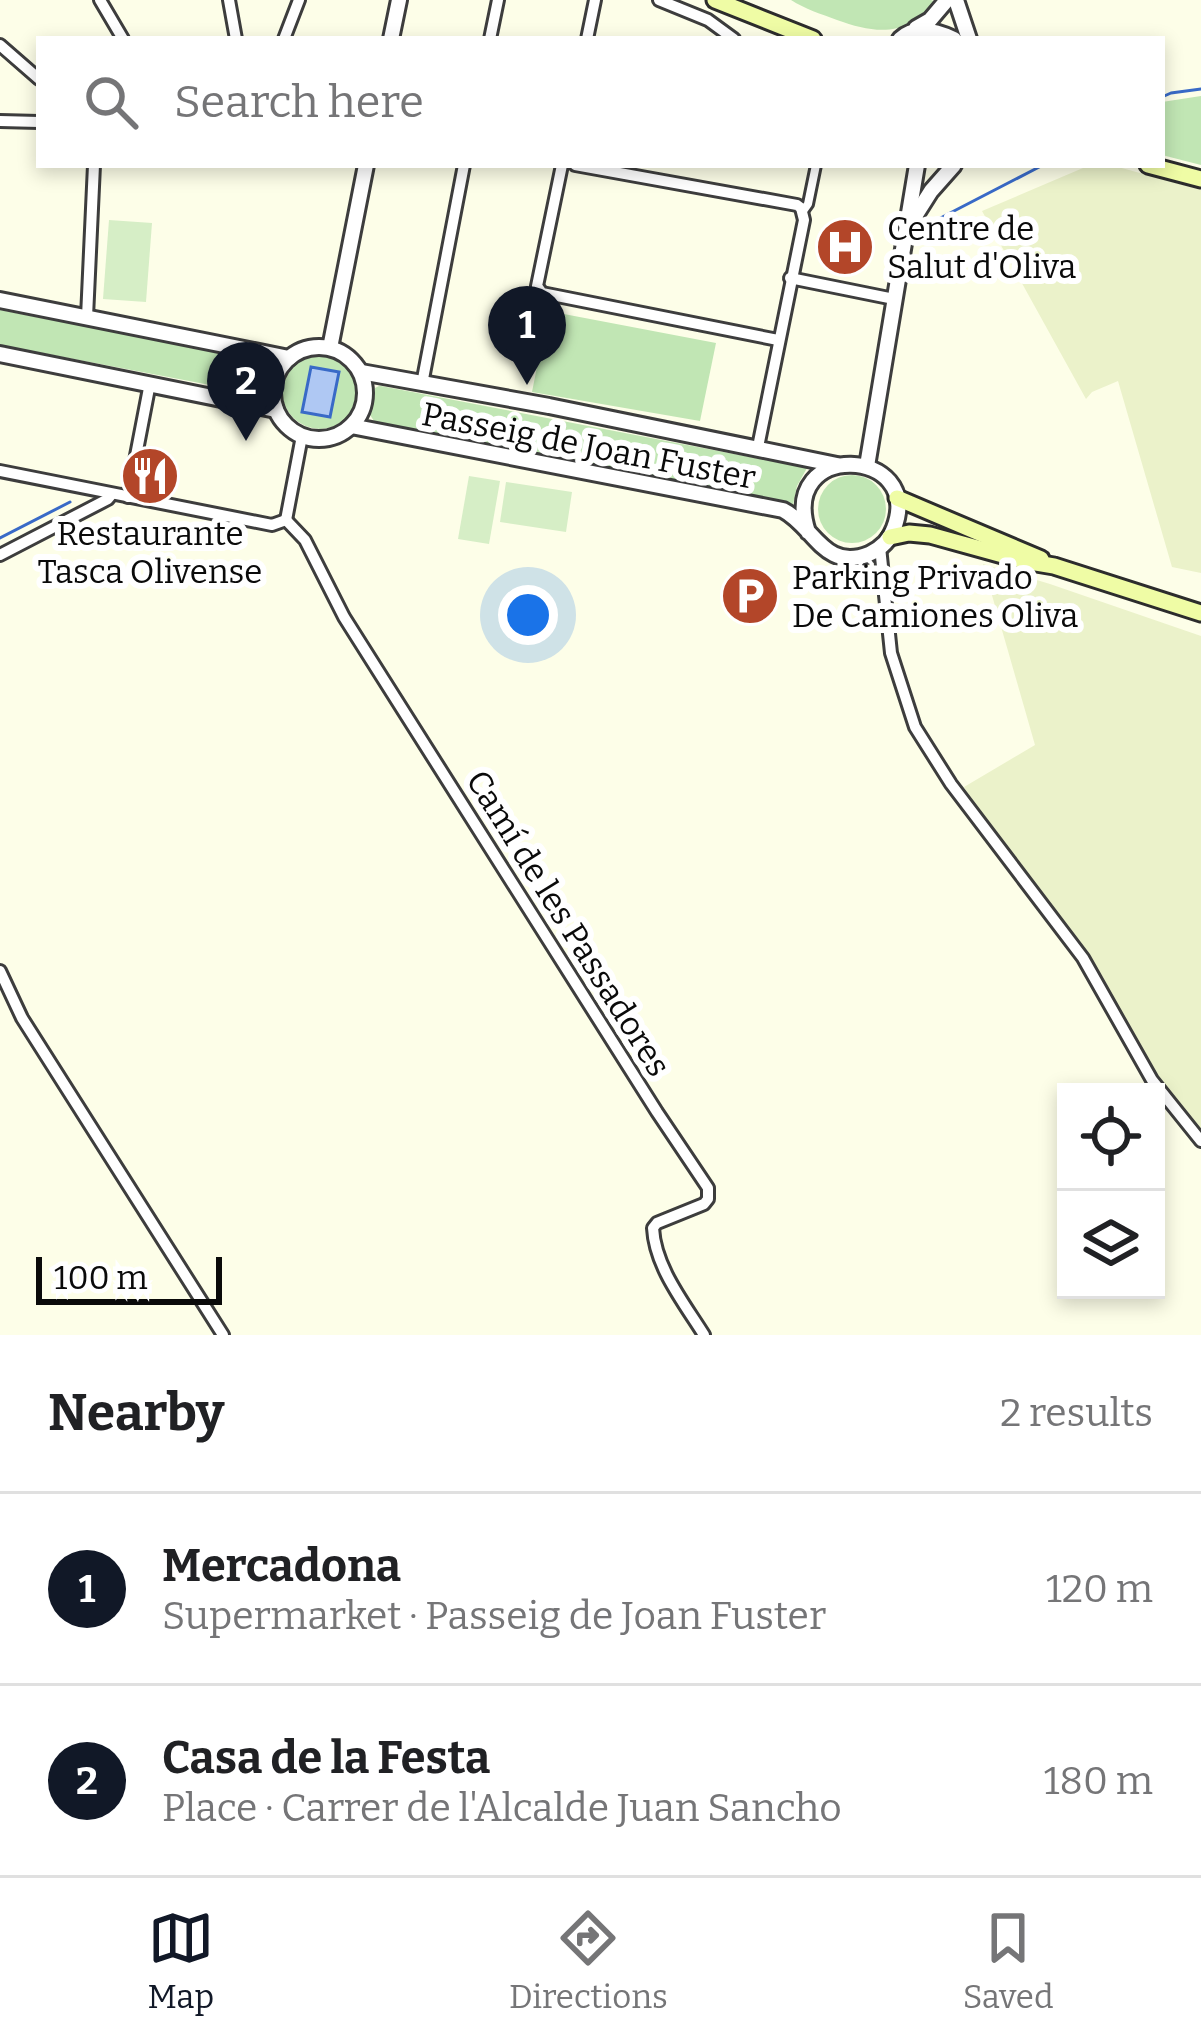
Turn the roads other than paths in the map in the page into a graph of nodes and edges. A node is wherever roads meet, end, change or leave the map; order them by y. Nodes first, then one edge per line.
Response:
1 (100, 0) edge
2 (229, 0) edge
3 (299, 0) edge
4 (399, 0) edge
5 (498, 0) edge
6 (595, 0) edge
7 (659, 0) edge
8 (715, 0) edge
9 (952, 0) edge
10 (121, 36) edge
11 (235, 36) edge
12 (285, 36) edge
13 (392, 36) edge
14 (491, 36) edge
15 (588, 36) edge
16 (730, 36) edge
17 (805, 36) edge
18 (902, 36) edge
19 (944, 36) edge
20 (968, 36) edge
21 (0, 45) edge
22 (36, 76) edge
23 (0, 122) edge
24 (36, 122) edge
25 (94, 168) edge
26 (365, 168) edge
27 (463, 168) edge
28 (561, 168) edge
29 (591, 168) edge
30 (815, 168) edge
31 (917, 168) edge
32 (953, 168) edge
33 (1160, 168) edge
34 (1201, 178) edge
35 (803, 211) junction
36 (906, 237) junction
37 (790, 278) junction
38 (894, 298) junction
39 (0, 300) edge
40 (88, 317) junction
41 (778, 340) junction
42 (330, 348) junction
43 (0, 355) edge
44 (289, 358) junction
45 (361, 372) junction
46 (150, 383) junction
47 (422, 384) junction
48 (276, 410) junction
49 (351, 426) junction
50 (302, 436) junction
51 (758, 447) junction
52 (837, 465) junction
53 (868, 466) junction
54 (0, 471) edge
55 (112, 494) junction
56 (128, 497) junction
57 (896, 498) junction
58 (286, 520) junction
59 (808, 532) junction
60 (885, 542) junction
61 (0, 555) edge
62 (1054, 566) junction
63 (1201, 613) edge
64 (0, 971) edge
65 (1201, 1141) edge
66 (223, 1335) edge
67 (704, 1335) edge

1 - 10 street
2 - 11 street
3 - 12 street
4 - 13 street
5 - 14 street
6 - 15 street
7 - 16 street
8 - 17 main road
9 - 18 street
9 - 20 street
18 - 19 street
21 - 22 street
23 - 24 street
25 - 40 street
26 - 42 street
27 - 47 street
28 - 41 street
29 - 35 street
30 - 35 street
31 - 36 street
32 - 36 street
33 - 34 main road
35 - 37 street
36 - 38 street
37 - 38 street
37 - 41 street
38 - 53 street
39 - 40 street
40 - 44 street
41 - 51 street
42 - 44 street
42 - 45 street
43 - 46 street
44 - 48 street
45 - 47 street, Passeig de Joan Fuster
45 - 49 street
46 - 48 street
46 - 56 street
47 - 51 street, Passeig de Joan Fuster
48 - 50 street
49 - 50 street
49 - 59 street, Passeig de Joan Fuster
50 - 58 street
51 - 52 street, Passeig de Joan Fuster
52 - 53 street
52 - 59 street
53 - 57 street
54 - 55 street
55 - 56 street
55 - 61 street
56 - 58 street
57 - 60 street
57 - 62 main road
58 - 67 street, Camí de les Passadores
59 - 60 street
60 - 62 main road
60 - 65 street
62 - 63 main road
64 - 66 street

